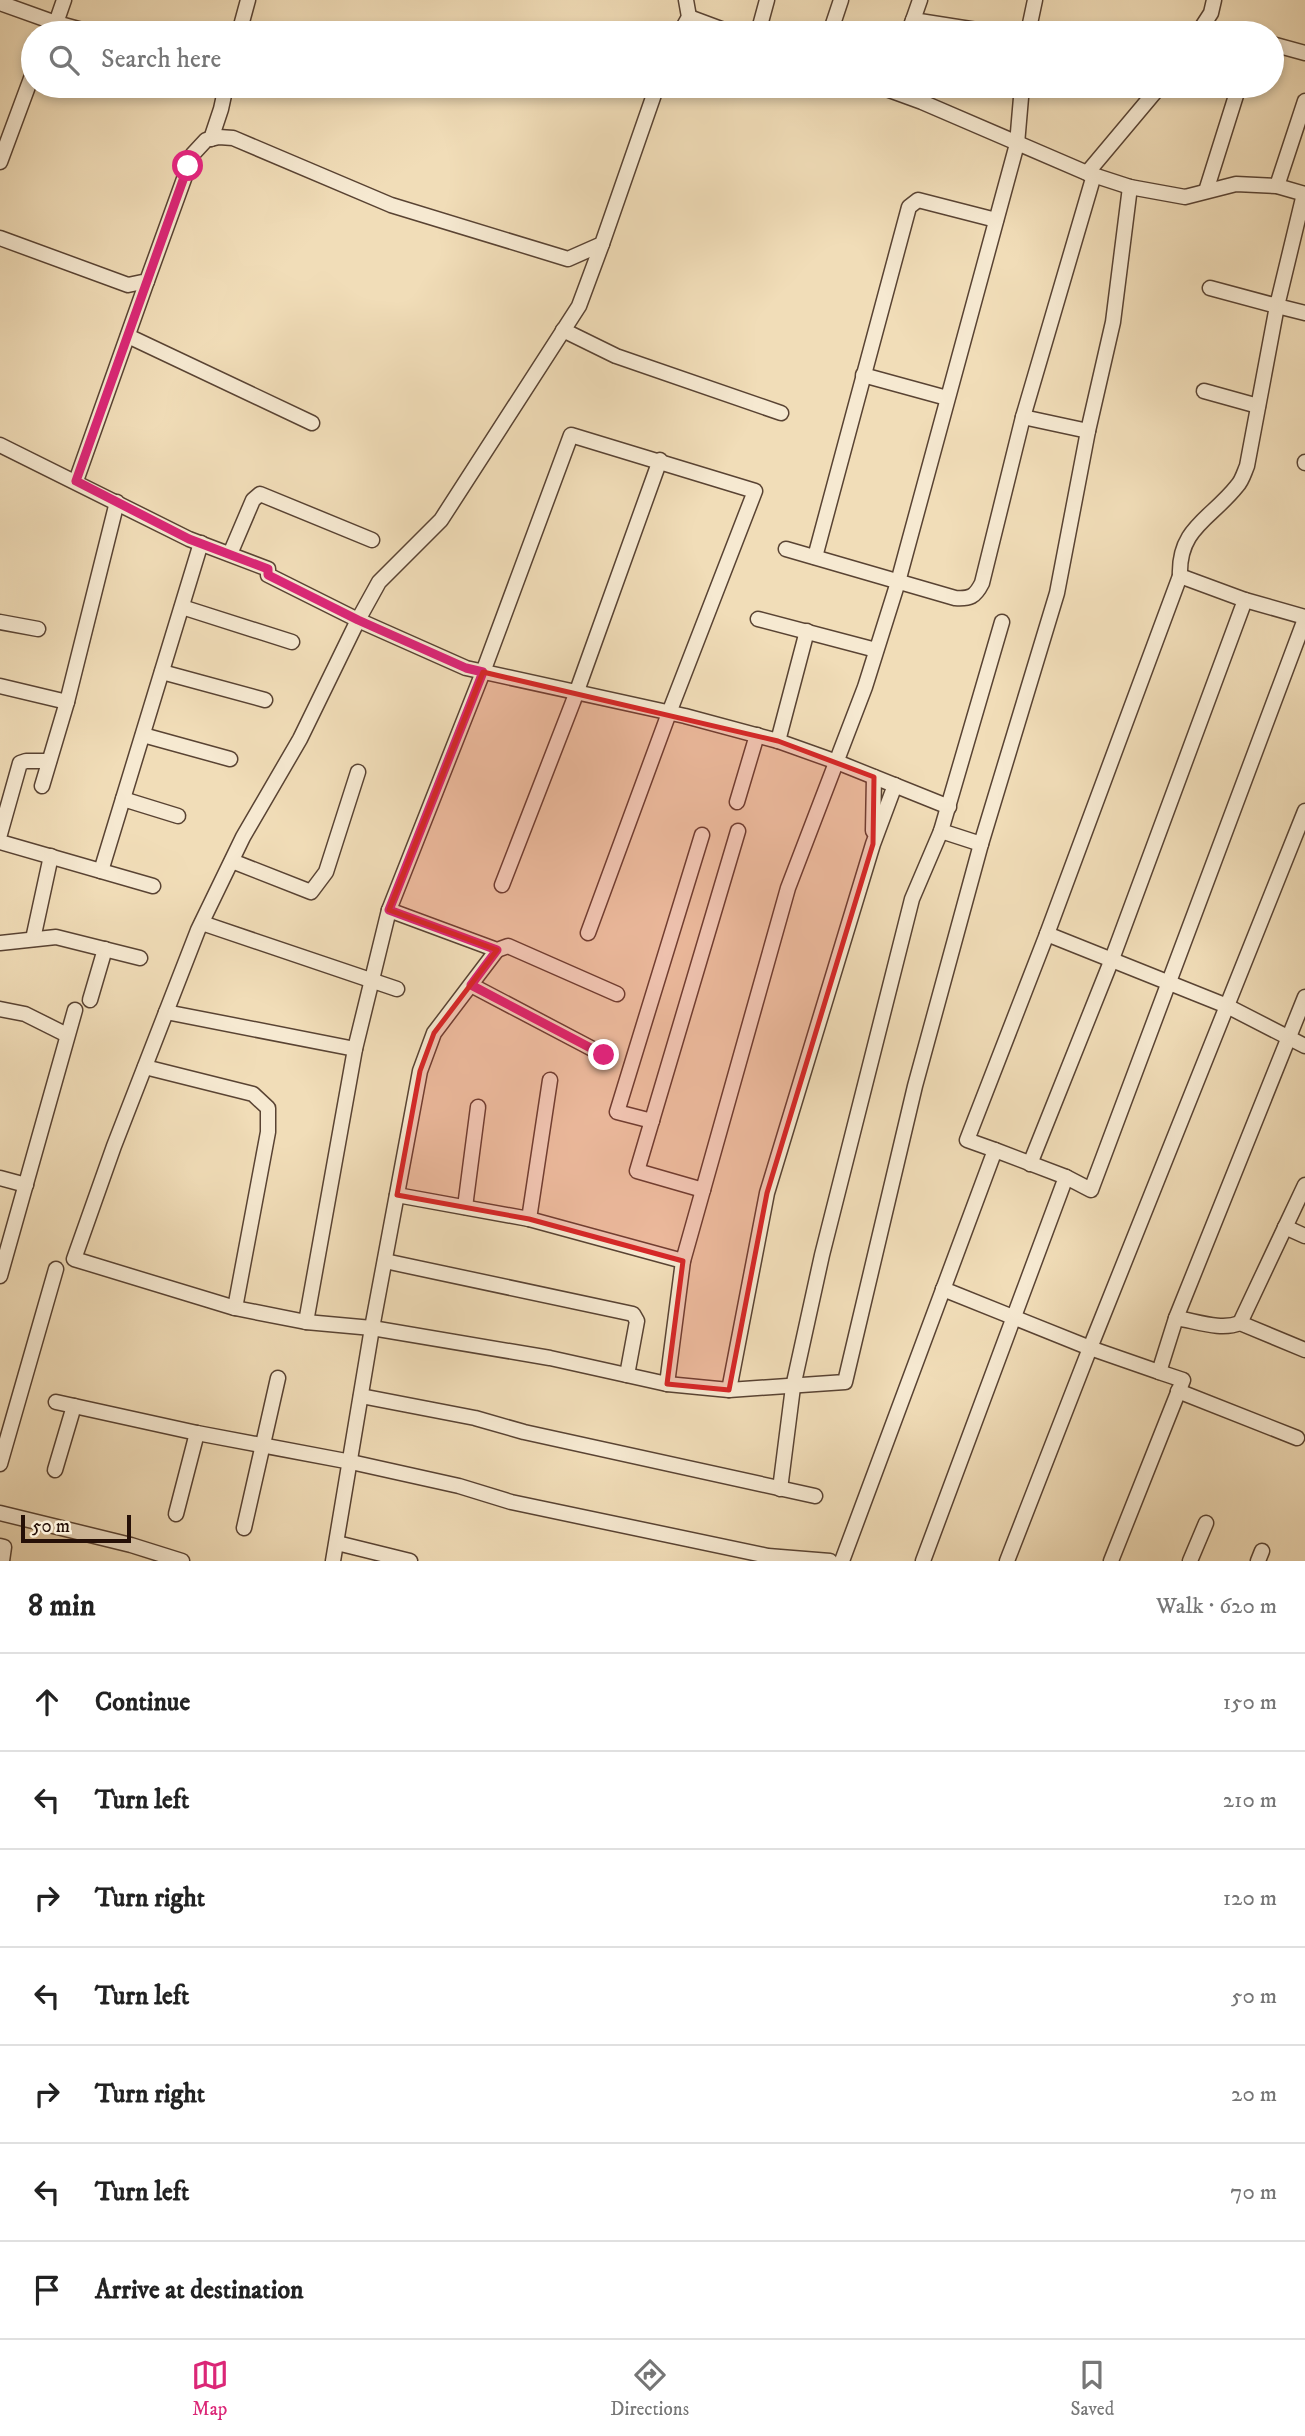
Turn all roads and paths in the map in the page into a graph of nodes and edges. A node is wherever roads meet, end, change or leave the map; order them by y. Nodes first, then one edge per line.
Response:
1 (64, 0) edge
2 (248, 0) edge
3 (685, 0) edge
4 (767, 0) edge
5 (841, 0) edge
6 (920, 0) edge
7 (1035, 0) edge
8 (1214, 0) edge
9 (0, 3) edge
10 (689, 18) junction
11 (41, 21) edge
12 (54, 21) edge
13 (242, 21) edge
14 (687, 21) edge
15 (698, 21) edge
16 (761, 21) edge
17 (834, 21) edge
18 (913, 21) edge
19 (1031, 21) edge
20 (1206, 21) edge
21 (1284, 47) edge
22 (1305, 53) edge
23 (24, 98) edge
24 (223, 98) edge
25 (653, 98) edge
26 (912, 98) edge
27 (1021, 98) edge
28 (1151, 98) edge
29 (1235, 98) edge
30 (1305, 101) edge
31 (211, 138) junction
32 (1017, 144) junction
33 (0, 162) edge
34 (1091, 174) junction
35 (1277, 186) junction
36 (1130, 187) junction
37 (1206, 191) junction
38 (1305, 194) edge
39 (996, 220) junction
40 (0, 238) edge
41 (602, 244) junction
42 (147, 281) junction
43 (1210, 288) dead end
44 (1277, 306) junction
45 (1305, 313) edge
46 (563, 330) junction
47 (128, 336) junction
48 (863, 375) junction
49 (1204, 391) dead end
50 (947, 398) junction
51 (1258, 406) junction
52 (781, 413) dead end
53 (1023, 417) junction
54 (312, 423) dead end
55 (1087, 431) junction
56 (0, 444) edge
57 (660, 460) junction
58 (76, 481) junction
59 (117, 502) junction
60 (372, 540) dead end
61 (201, 543) junction
62 (786, 549) dead end
63 (230, 554) junction
64 (815, 557) junction
65 (1180, 576) junction
66 (898, 582) junction
67 (1245, 600) junction
68 (182, 607) junction
69 (1305, 618) edge
70 (758, 619) dead end
71 (358, 620) junction
72 (0, 622) edge
73 (1002, 622) dead end
74 (38, 629) dead end
75 (807, 631) junction
76 (292, 642) dead end
77 (876, 650) junction
78 (162, 672) junction
79 (483, 672) junction
80 (0, 686) edge
81 (576, 691) junction
82 (265, 701) dead end
83 (67, 702) junction
84 (669, 713) junction
85 (143, 735) junction
86 (757, 735) junction
87 (778, 741) junction
88 (230, 759) dead end
89 (49, 761) junction
90 (837, 762) junction
91 (358, 772) dead end
92 (874, 777) junction
93 (895, 785) junction
94 (42, 786) dead end
95 (123, 799) junction
96 (737, 802) dead end
97 (949, 807) junction
98 (1305, 811) edge
99 (178, 816) dead end
100 (738, 831) dead end
101 (941, 831) junction
102 (0, 834) edge
103 (702, 835) dead end
104 (0, 842) edge
105 (873, 844) junction
106 (981, 844) junction
107 (51, 856) junction
108 (232, 861) junction
109 (101, 870) junction
110 (502, 885) dead end
111 (153, 886) dead end
112 (389, 910) junction
113 (202, 923) junction
114 (588, 933) dead end
115 (1047, 934) junction
116 (33, 939) junction
117 (0, 943) edge
118 (105, 949) junction
119 (497, 950) junction
120 (140, 958) dead end
121 (1112, 958) junction
122 (371, 981) junction
123 (1170, 981) junction
124 (471, 985) junction
125 (397, 989) dead end
126 (617, 994) dead end
127 (1305, 997) edge
128 (90, 1000) dead end
129 (1227, 1006) junction
130 (0, 1009) edge
131 (75, 1010) dead end
132 (166, 1012) junction
133 (67, 1035) junction
134 (1287, 1037) junction
135 (1305, 1046) edge
136 (355, 1049) junction
137 (604, 1055) dead end
138 (145, 1067) junction
139 (550, 1080) dead end
140 (478, 1107) dead end
141 (652, 1121) junction
142 (995, 1150) junction
143 (1030, 1164) junction
144 (1066, 1177) junction
145 (0, 1178) edge
146 (26, 1185) junction
147 (1305, 1185) edge
148 (703, 1190) junction
149 (397, 1195) junction
150 (465, 1207) junction
151 (529, 1219) junction
152 (1285, 1227) junction
153 (1305, 1236) edge
154 (385, 1261) junction
155 (683, 1261) junction
156 (56, 1269) dead end
157 (0, 1276) edge
158 (943, 1289) junction
159 (234, 1308) junction
160 (1014, 1317) junction
161 (1176, 1318) junction
162 (306, 1322) junction
163 (1240, 1323) junction
164 (372, 1328) junction
165 (1090, 1348) junction
166 (1305, 1350) edge
167 (1159, 1372) junction
168 (626, 1375) junction
169 (278, 1378) dead end
170 (667, 1384) junction
171 (793, 1387) junction
172 (729, 1390) junction
173 (1178, 1391) junction
174 (361, 1396) junction
175 (56, 1402) dead end
176 (74, 1406) junction
177 (197, 1433) junction
178 (1297, 1438) dead end
179 (262, 1446) junction
180 (351, 1462) junction
181 (0, 1464) edge
182 (55, 1470) dead end
183 (780, 1489) junction
184 (815, 1496) dead end
185 (0, 1513) edge
186 (176, 1514) dead end
187 (1206, 1523) dead end
188 (244, 1528) dead end
189 (337, 1543) junction
190 (0, 1546) edge
191 (2, 1561) edge
192 (182, 1561) edge
193 (333, 1561) edge
194 (410, 1561) edge
195 (830, 1561) edge
196 (842, 1561) edge
197 (923, 1561) edge
198 (1007, 1561) edge
199 (1111, 1561) edge
200 (1190, 1561) edge

1 - 12 street
2 - 13 street
3 - 10 street
4 - 16 street
5 - 17 street
6 - 18 street
7 - 19 street
8 - 20 street
9 - 11 street
10 - 14 street
10 - 15 street
21 - 22 street
23 - 33 street
24 - 31 street
25 - 41 street
26 - 32 street
27 - 32 street
28 - 34 street
29 - 37 street
30 - 35 street
31 - 41 street
31 - 42 street
32 - 34 street
32 - 39 street
34 - 36 street
34 - 53 street
35 - 37 street
35 - 38 street
36 - 37 street
36 - 55 street
38 - 44 street
39 - 48 street
39 - 50 street
40 - 42 street
41 - 46 street
42 - 47 street
43 - 44 street
44 - 45 street
44 - 51 street
46 - 52 street
46 - 71 street
47 - 54 street
47 - 58 street
48 - 50 street
48 - 64 street
49 - 51 street
50 - 66 street
51 - 65 street
53 - 55 street
53 - 66 street
55 - 106 street
56 - 58 street
57 - 79 street
57 - 81 street
57 - 84 street
58 - 59 street
59 - 61 street
59 - 83 street
60 - 63 street
61 - 63 street
61 - 68 street
62 - 64 street
63 - 71 street
64 - 66 street
65 - 67 street
65 - 115 street
66 - 77 street
67 - 69 street
67 - 121 street
68 - 76 street
68 - 78 street
69 - 123 street
70 - 75 street
71 - 79 street
71 - 108 street
72 - 74 street
73 - 97 street
75 - 77 street
75 - 87 street
77 - 90 street
78 - 82 street
78 - 85 street
79 - 81 street
79 - 112 street
80 - 83 street
81 - 84 street
81 - 110 street
83 - 89 street
84 - 86 street
84 - 114 street
85 - 88 street
85 - 95 street
86 - 87 street
86 - 96 street
87 - 90 street
89 - 94 street
89 - 102 street
90 - 92 street
90 - 148 street
91 - 108 street
92 - 93 street
92 - 105 street
93 - 97 street
93 - 105 street
95 - 99 street
95 - 109 street
97 - 101 street
98 - 129 street
100 - 141 street
101 - 106 street
101 - 171 street
103 - 141 street
104 - 107 street
105 - 172 street
106 - 171 street
107 - 109 street
107 - 116 street
108 - 113 street
109 - 111 street
112 - 119 street
112 - 122 street
113 - 122 street
113 - 132 street
115 - 121 street
115 - 142 street
116 - 117 street
116 - 118 street
118 - 120 street
118 - 128 street
119 - 124 street
119 - 126 street
121 - 123 street
121 - 143 street
122 - 125 street
122 - 136 street
123 - 129 street
123 - 144 street
124 - 137 street
124 - 149 street
127 - 134 street
129 - 134 street
129 - 165 street
130 - 133 street
131 - 133 street
132 - 136 street
132 - 138 street
133 - 146 street
134 - 135 street
134 - 161 street
136 - 162 street
138 - 159 street
138 - 159 street
139 - 151 street
140 - 150 street
141 - 148 street
142 - 143 street
142 - 158 street
143 - 144 street
144 - 160 street
145 - 146 street
146 - 157 street
147 - 152 street
148 - 155 street
149 - 150 street
149 - 154 street
150 - 151 street
151 - 155 street
152 - 153 street
152 - 163 street
154 - 164 street
154 - 168 street
155 - 170 street
156 - 181 street
158 - 160 street
158 - 196 street
159 - 162 street
160 - 165 street
160 - 197 street
161 - 163 street
161 - 167 street
162 - 164 street
163 - 166 street
164 - 168 street
164 - 174 street
165 - 167 street
165 - 198 street
167 - 173 street
168 - 170 street
169 - 179 street
170 - 172 street
171 - 172 street
171 - 183 street
173 - 178 street
173 - 199 street
174 - 180 street
174 - 183 street
175 - 176 street
176 - 177 street
176 - 182 street
177 - 179 street
177 - 186 street
179 - 180 street
179 - 188 street
180 - 189 street
180 - 195 street
183 - 184 street
185 - 192 street
187 - 200 street
189 - 193 street
189 - 194 street
190 - 191 street

